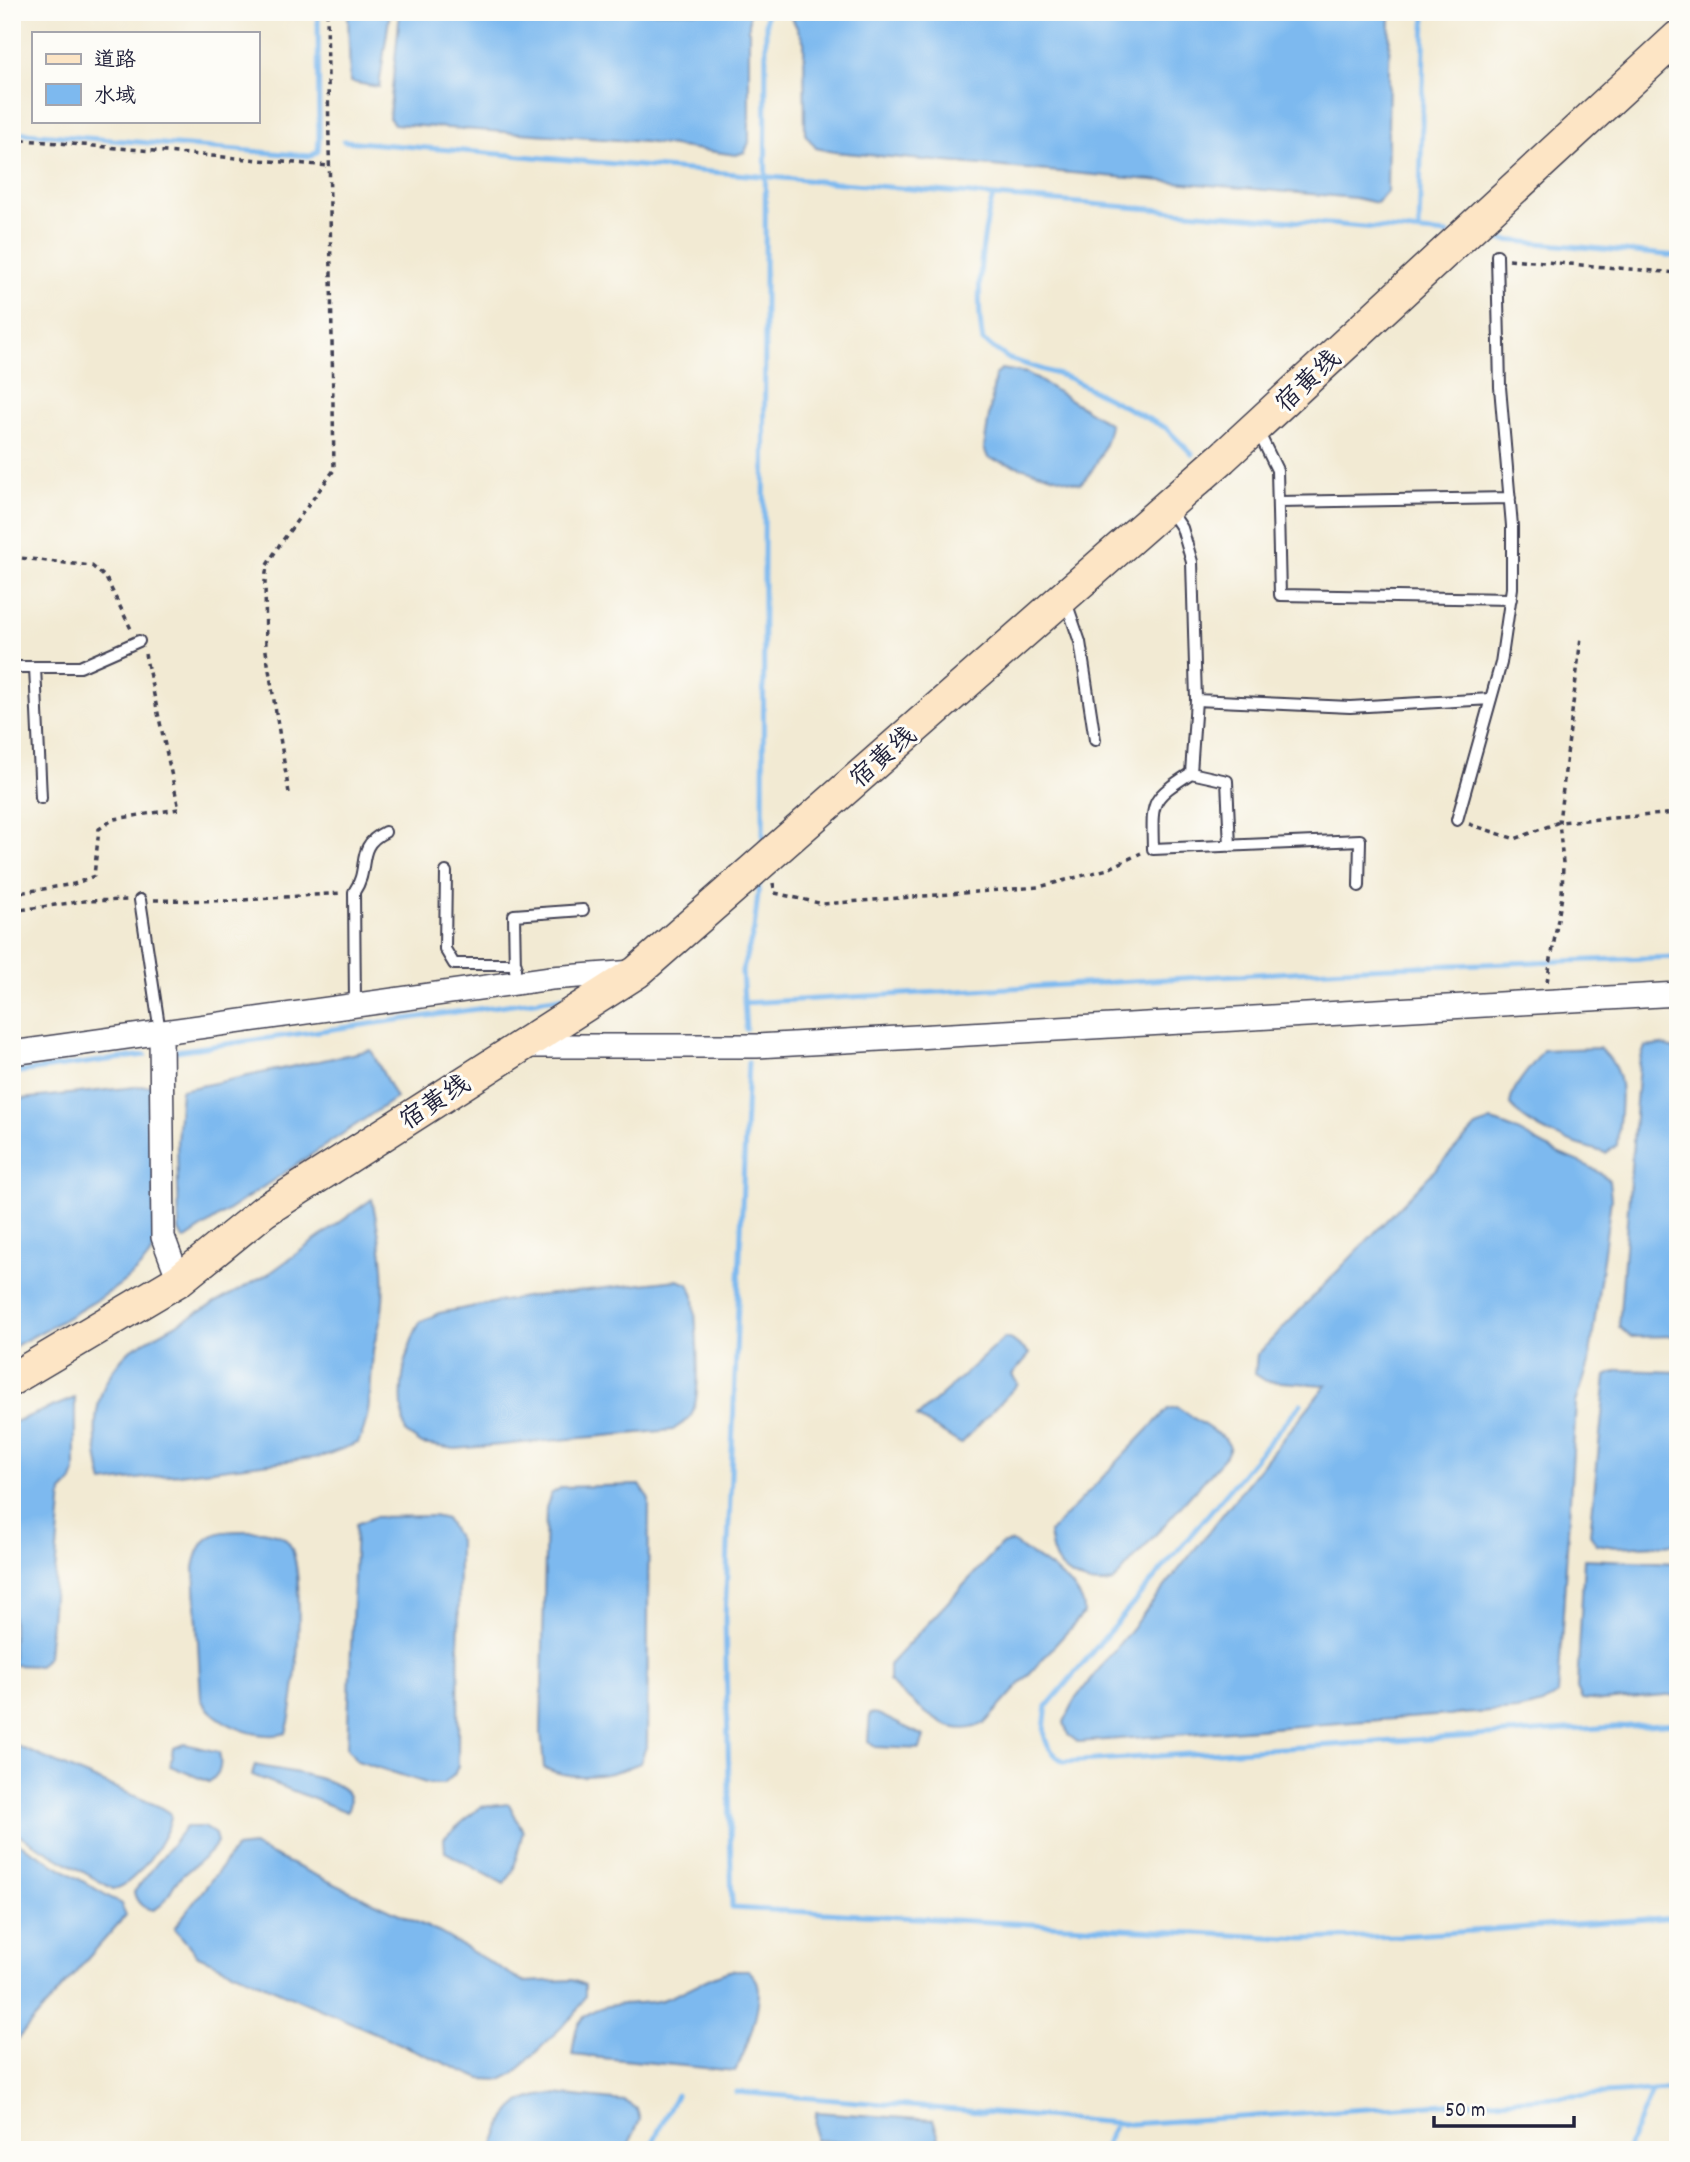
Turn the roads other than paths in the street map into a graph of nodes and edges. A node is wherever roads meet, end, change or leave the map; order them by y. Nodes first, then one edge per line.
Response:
1 (1678, 37) edge
2 (1497, 256) road end
3 (1256, 427) junction
4 (1510, 498) junction
5 (1278, 502) junction
6 (1167, 507) junction
7 (1065, 596) junction
8 (1511, 598) junction
9 (139, 641) road end
10 (12, 667) edge
11 (35, 667) junction
12 (1491, 699) junction
13 (1196, 700) junction
14 (1095, 740) dead end
15 (1191, 774) junction
16 (41, 798) dead end
17 (1457, 820) road end
18 (385, 832) dead end
19 (1230, 846) junction
20 (446, 872) dead end
21 (1359, 886) dead end
22 (140, 900) road end
23 (583, 910) dead end
24 (637, 972) junction
25 (514, 973) junction
26 (1678, 994) edge
27 (355, 1005) junction
28 (161, 1033) junction
29 (520, 1046) junction
30 (12, 1053) edge
31 (179, 1280) junction
32 (12, 1378) edge

1 - 3 main road, 宿黄线
2 - 4 lane
3 - 5 lane
3 - 6 main road, 宿黄线
4 - 5 lane
4 - 8 lane
5 - 8 lane
6 - 7 main road, 宿黄线
6 - 13 lane
7 - 14 lane
7 - 24 main road, 宿黄线
8 - 12 lane
9 - 11 lane
10 - 11 lane
11 - 16 lane
12 - 13 lane
12 - 17 lane
13 - 15 lane
15 - 19 lane
15 - 19 lane
18 - 27 lane
19 - 21 lane
20 - 25 lane
22 - 28 lane
23 - 25 lane
24 - 25 street
24 - 29 main road, 宿黄线
25 - 27 street
26 - 29 street
27 - 28 street
28 - 30 street
28 - 31 street
29 - 31 main road, 宿黄线
31 - 32 main road, 宿黄线

